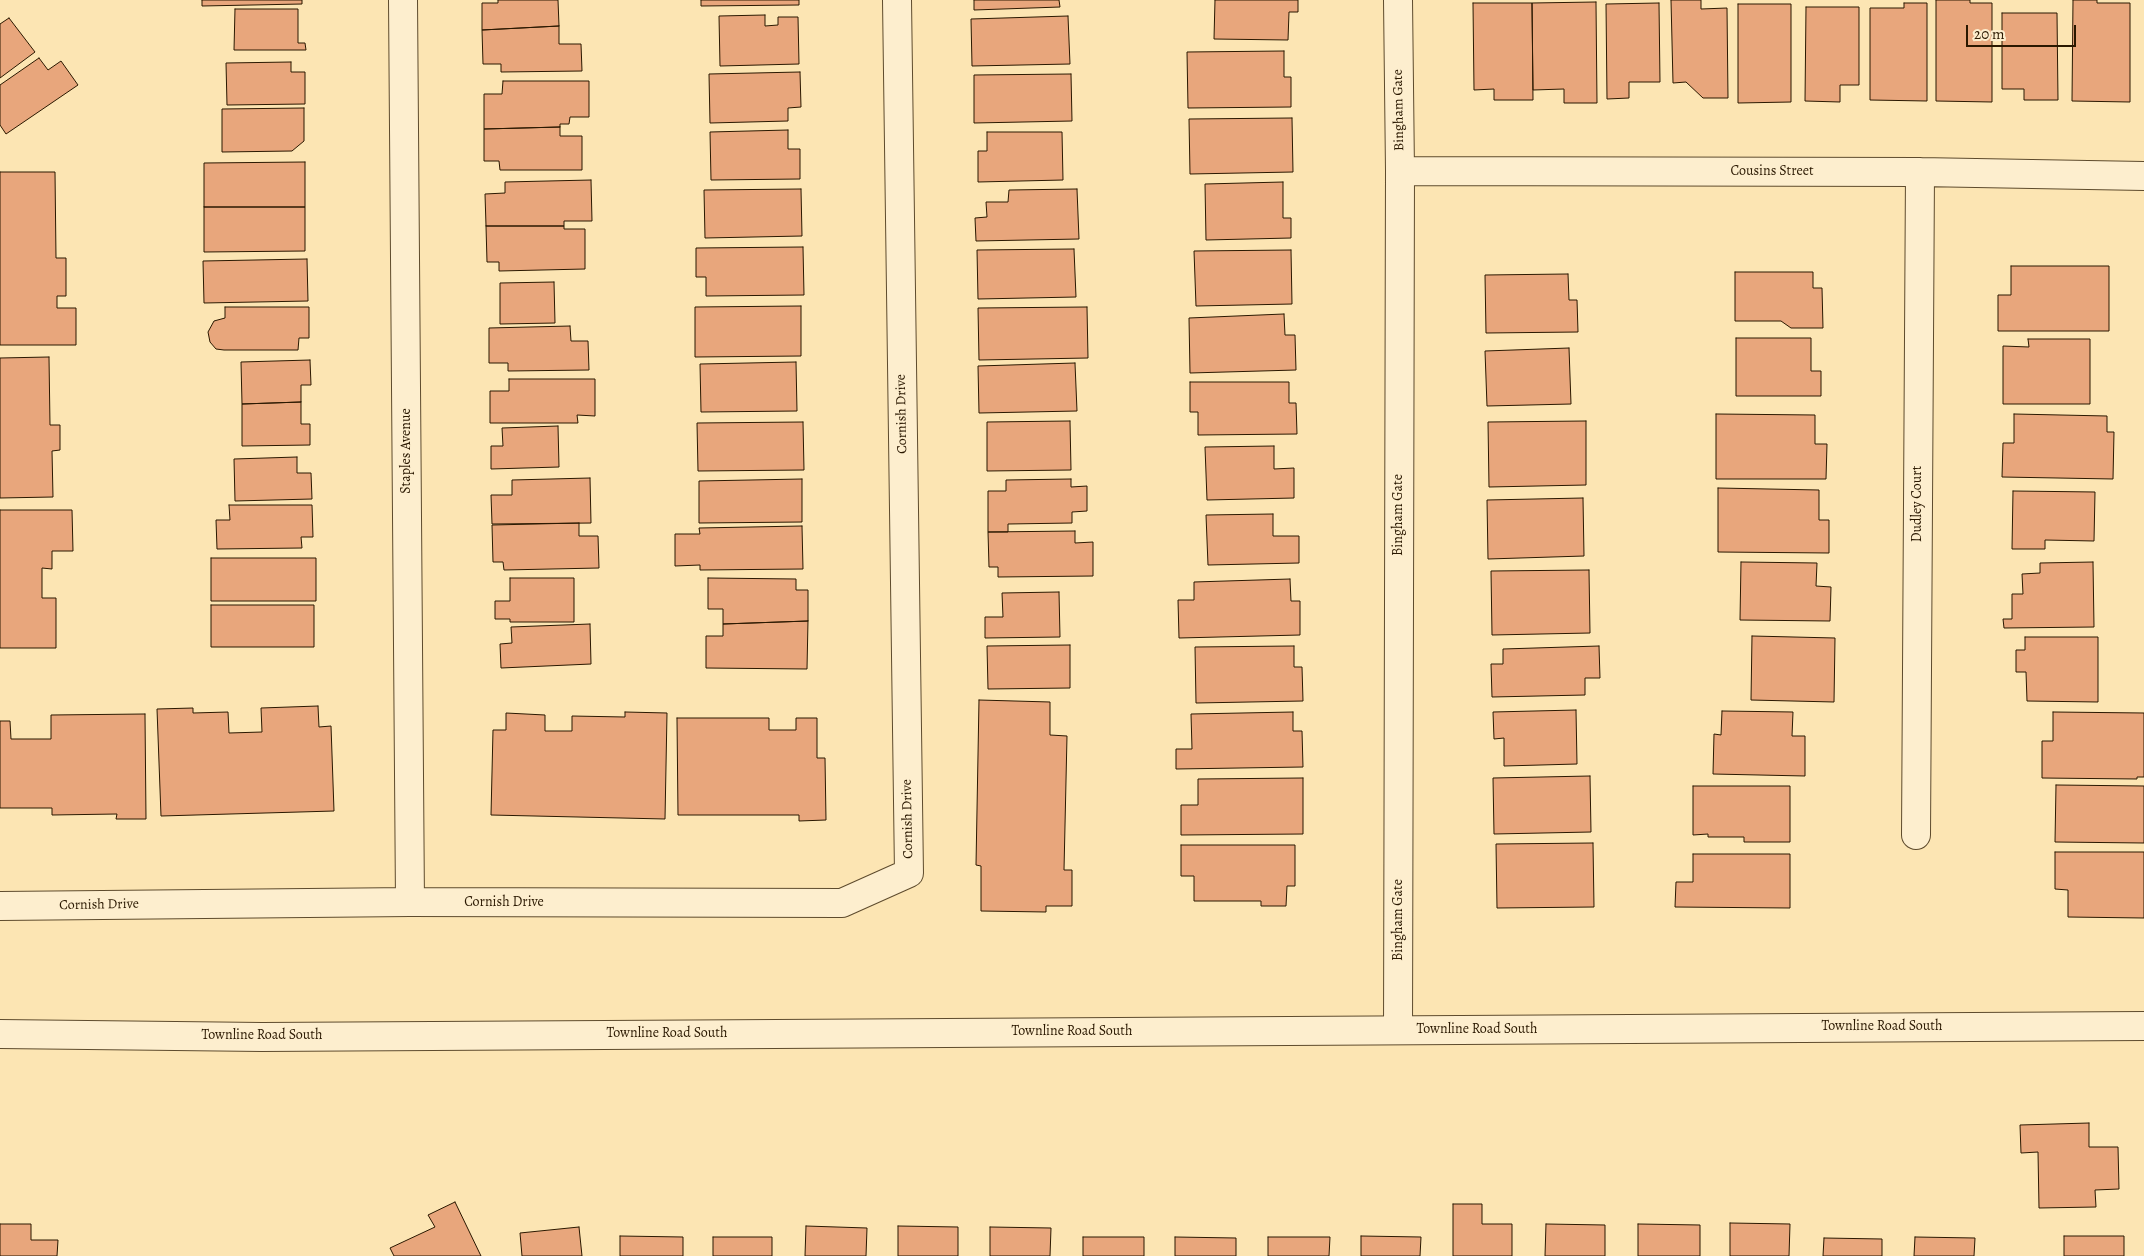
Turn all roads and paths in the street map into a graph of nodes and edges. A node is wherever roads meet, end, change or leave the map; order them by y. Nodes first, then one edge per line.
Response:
1 (403, 0) edge
2 (897, 0) edge
3 (1398, 0) edge
4 (1400, 171) junction
5 (1920, 172) junction
6 (2144, 176) edge
7 (1916, 835) dead end
8 (410, 902) junction
9 (0, 906) edge
10 (2144, 1026) edge
11 (1398, 1030) junction
12 (0, 1034) edge

1 - 8 street, Staples Avenue
2 - 8 street, Cornish Drive
3 - 4 street, Bingham Gate
4 - 5 street, Cousins Street
4 - 11 street, Bingham Gate
5 - 6 street, Cousins Street
5 - 7 street, Dudley Court
8 - 9 street, Cornish Drive
10 - 11 street, Townline Road South
11 - 12 street, Townline Road South

